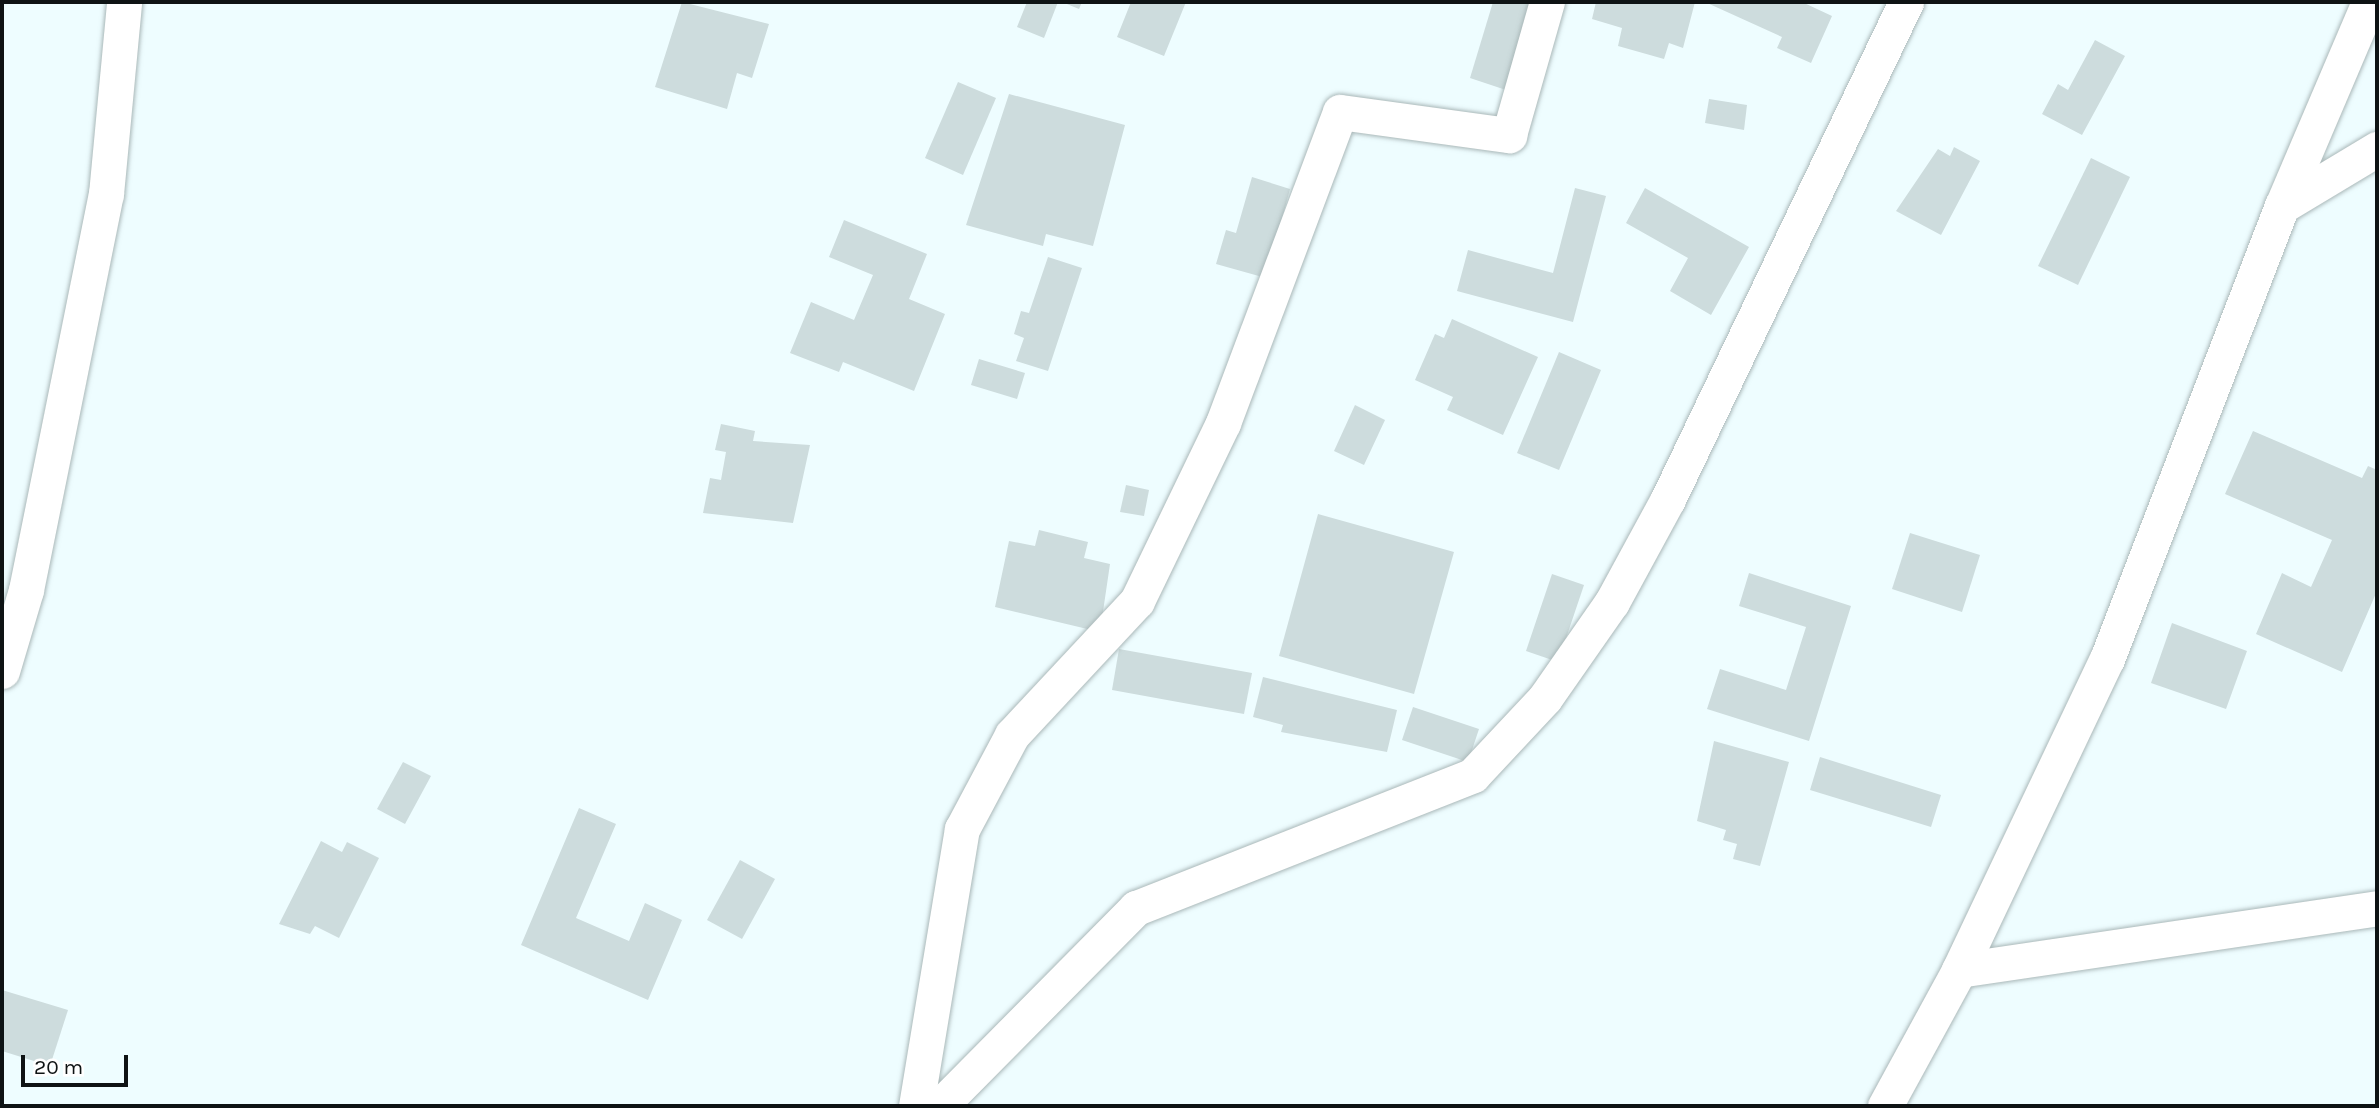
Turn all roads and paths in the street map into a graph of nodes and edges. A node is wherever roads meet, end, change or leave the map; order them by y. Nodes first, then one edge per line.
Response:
1 (124, 2) edge
2 (1547, 2) edge
3 (1906, 2) edge
4 (2370, 2) edge
5 (2377, 149) edge
6 (2282, 206) junction
7 (2, 671) edge
8 (2377, 908) edge
9 (1959, 970) junction
10 (916, 1106) edge
11 (940, 1106) edge
12 (1885, 1106) edge

1 - 7 street
2 - 10 street
3 - 11 street
4 - 6 street
5 - 6 street
6 - 9 street
8 - 9 street
9 - 12 street

